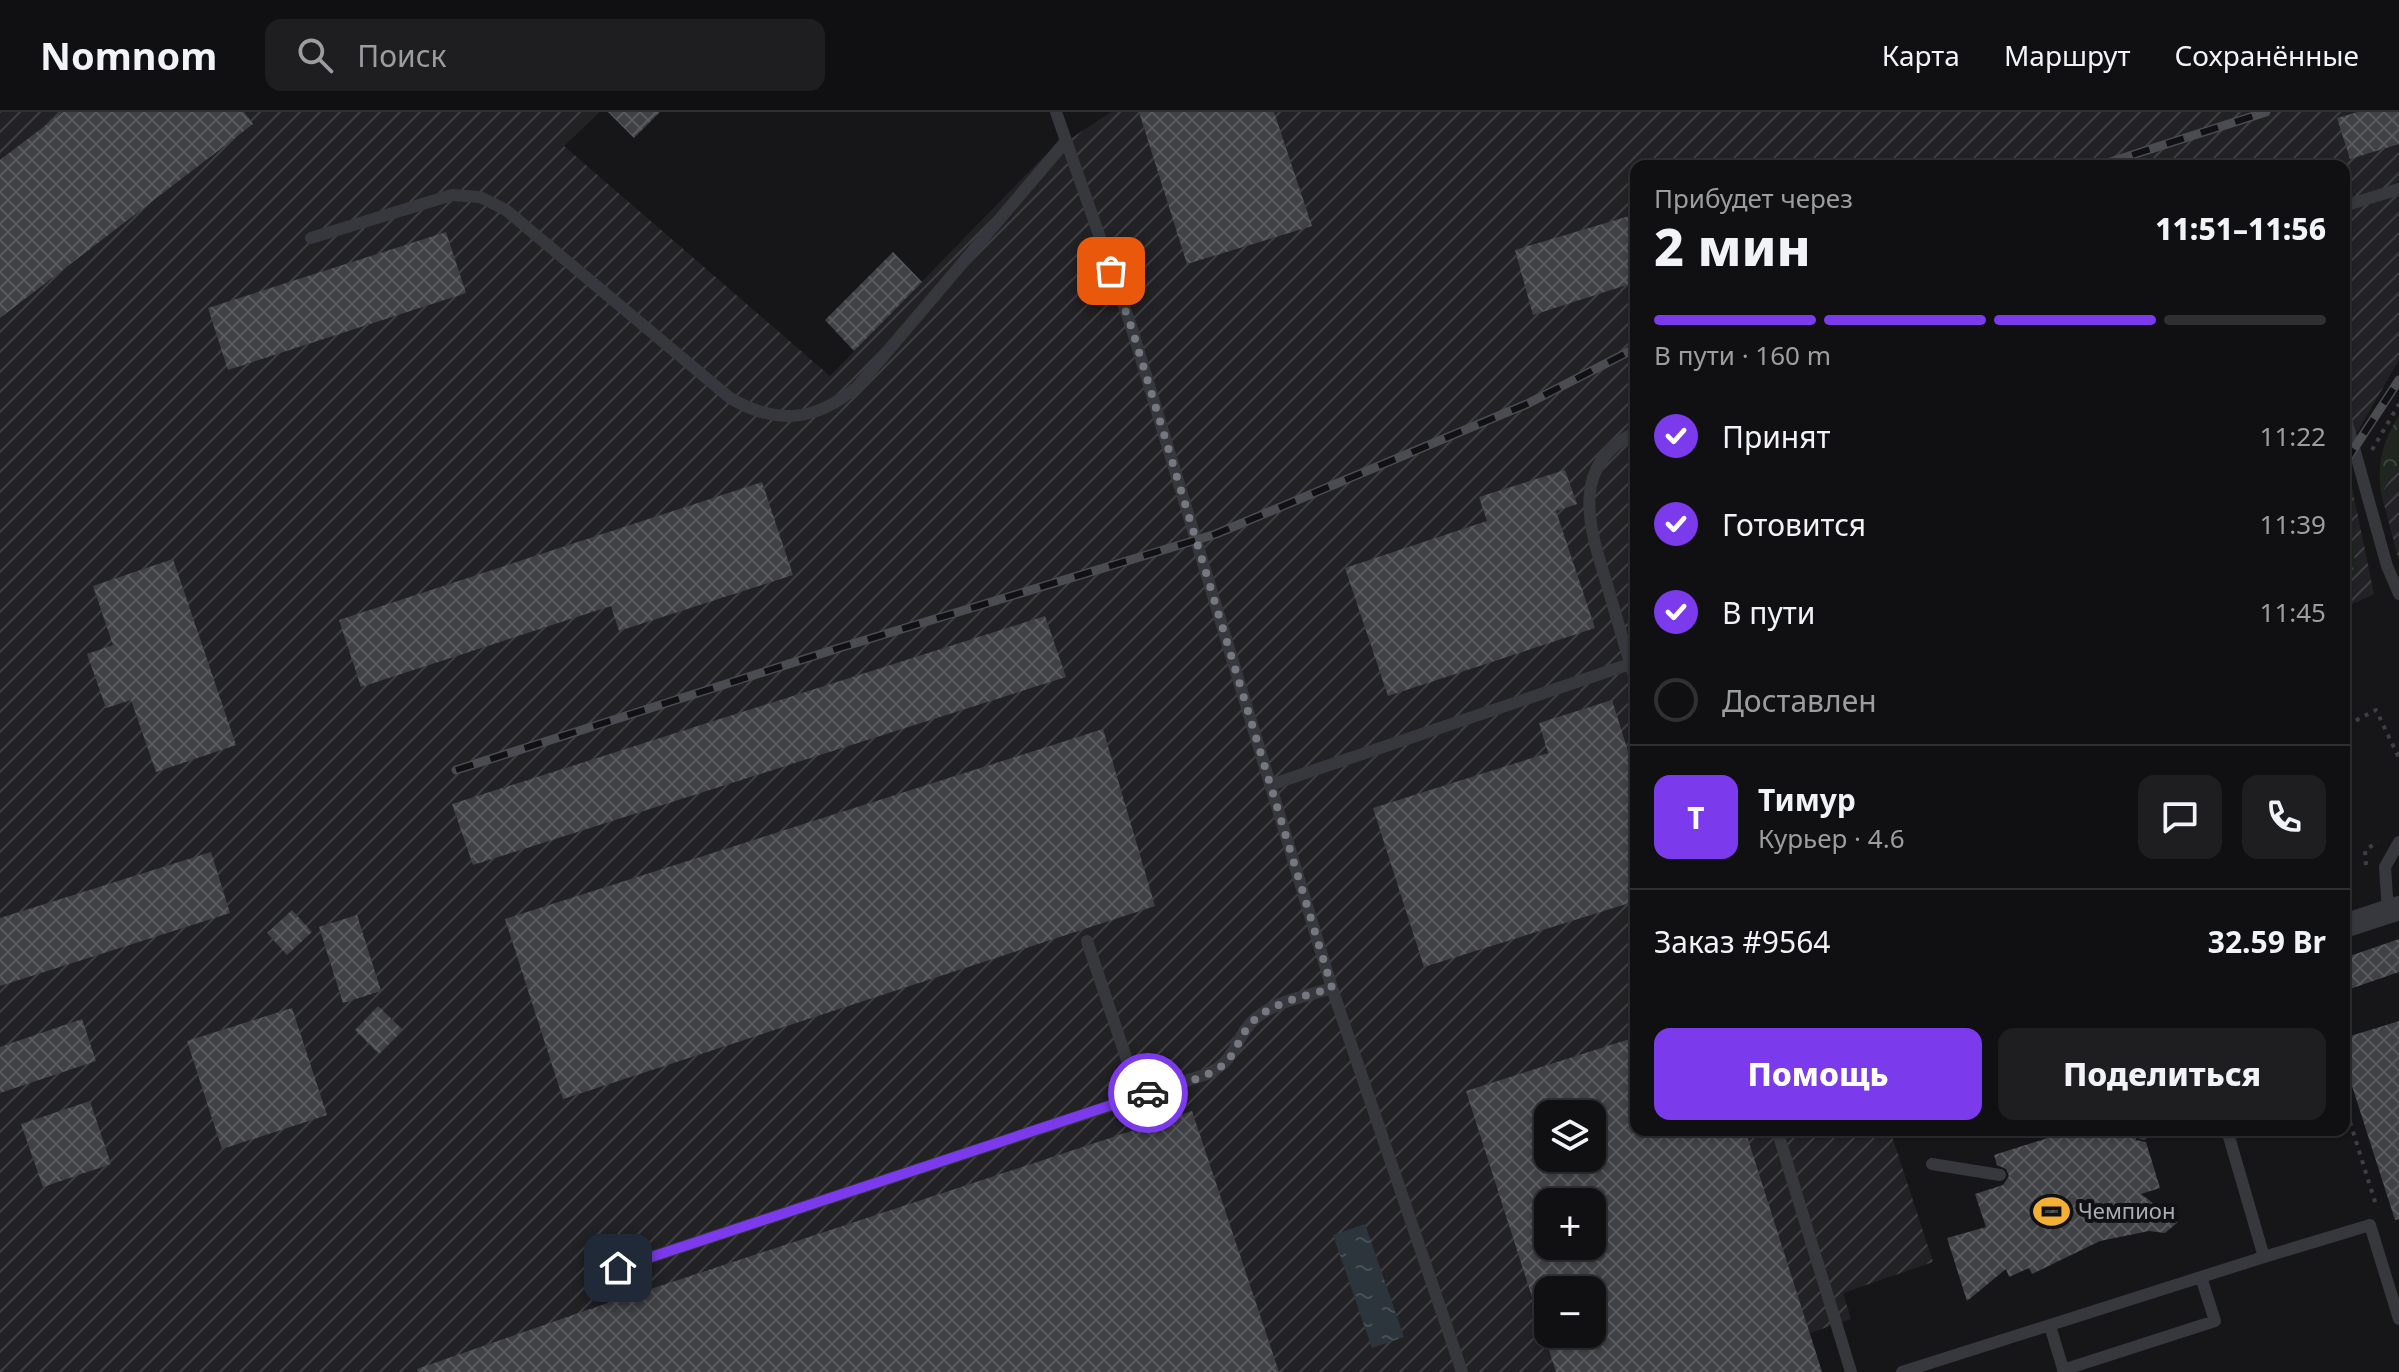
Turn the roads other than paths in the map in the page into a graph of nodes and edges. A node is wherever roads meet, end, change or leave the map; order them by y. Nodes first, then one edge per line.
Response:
1 (1056, 112) edge
2 (1066, 141) junction
3 (2399, 189) edge
4 (2350, 204) edge
5 (311, 238) dead end
6 (1630, 435) edge
7 (2350, 436) edge
8 (2399, 594) edge
9 (1630, 664) joint
10 (1270, 785) junction
11 (2399, 842) edge
12 (2393, 910) edge
13 (2350, 924) edge
14 (1087, 941) dead end
15 (1332, 988) junction
16 (1139, 1096) junction
17 (1779, 1136) edge
18 (2229, 1136) edge
19 (1932, 1164) dead end
20 (2000, 1175) dead end
21 (2264, 1257) junction
22 (618, 1268) dead end
23 (2201, 1277) junction
24 (2399, 1319) edge
25 (2050, 1326) junction
26 (2064, 1371) edge
27 (1462, 1372) edge
28 (1851, 1372) edge
29 (1902, 1372) edge

1 - 2 lane
2 - 5 lane
2 - 10 lane
3 - 4 lane
6 - 9 lane
7 - 8 lane
9 - 10 lane
10 - 15 lane
11 - 12 lane
12 - 13 street
14 - 16 lane
15 - 16 lane
15 - 27 lane
16 - 22 lane
17 - 28 lane
18 - 21 lane
19 - 20 lane
21 - 23 lane
21 - 24 lane
23 - 25 lane
23 - 26 lane
25 - 26 lane
25 - 29 lane

